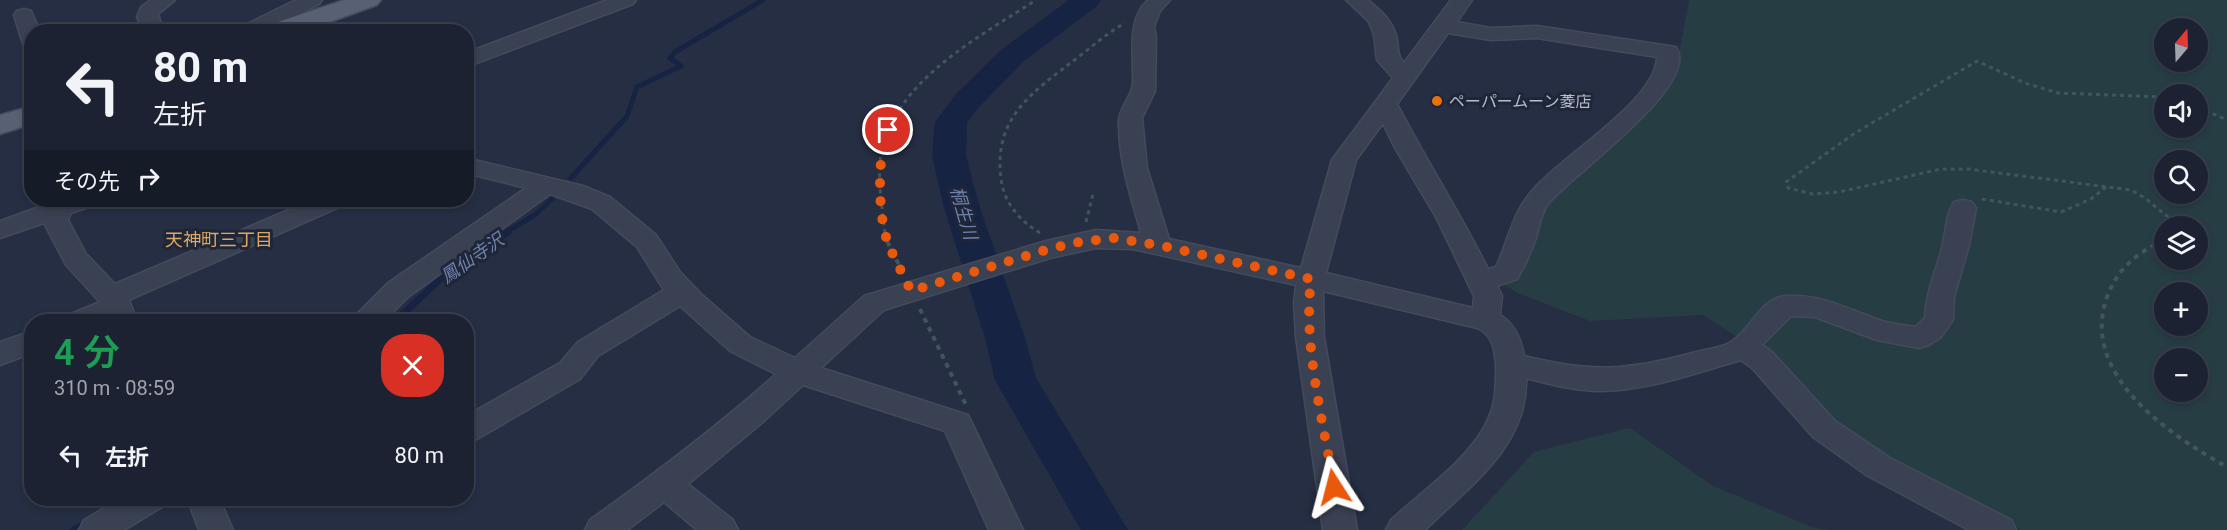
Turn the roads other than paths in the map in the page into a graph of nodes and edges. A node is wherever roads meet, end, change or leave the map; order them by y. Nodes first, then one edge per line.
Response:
1 (165, 0) edge
2 (312, 0) edge
3 (368, 0) edge
4 (626, 0) edge
5 (1160, 0) edge
6 (1356, 0) edge
7 (1462, 0) edge
8 (24, 15) dead end
9 (27, 24) edge
10 (150, 24) edge
11 (265, 24) edge
12 (298, 24) edge
13 (1443, 26) junction
14 (474, 58) edge
15 (1406, 78) junction
16 (1386, 104) junction
17 (24, 117) edge
18 (0, 125) edge
19 (474, 167) edge
20 (546, 185) junction
21 (57, 207) edge
22 (65, 207) edge
23 (319, 207) edge
24 (1963, 208) road end
25 (0, 230) edge
26 (1158, 245) junction
27 (1311, 279) junction
28 (1480, 281) junction
29 (682, 292) junction
30 (117, 308) edge
31 (100, 314) edge
32 (374, 314) edge
33 (1484, 320) junction
34 (24, 344) edge
35 (1741, 350) junction
36 (0, 354) edge
37 (1510, 364) junction
38 (800, 373) junction
39 (474, 426) edge
40 (665, 484) junction
41 (136, 506) edge
42 (206, 506) edge
43 (96, 530) edge
44 (216, 530) edge
45 (602, 530) edge
46 (721, 530) edge
47 (1006, 530) edge
48 (1340, 530) edge
49 (1403, 530) edge
50 (1999, 530) edge

1 - 10 street
2 - 11 street
3 - 12 main road
4 - 14 street
5 - 26 street
6 - 15 street
7 - 13 street
8 - 9 street
13 - 15 street
13 - 28 street
15 - 16 street
16 - 27 street
16 - 28 street
17 - 18 main road
19 - 20 street
20 - 29 street
20 - 32 street
21 - 25 street
22 - 30 street
23 - 30 street
24 - 35 street
26 - 27 street
26 - 38 street
27 - 33 street
27 - 48 street
28 - 33 street
29 - 38 street
29 - 39 street
30 - 31 street
33 - 37 street
34 - 36 street
35 - 37 street
35 - 50 street
37 - 49 street
38 - 40 street
38 - 47 street
40 - 45 street
40 - 46 street
41 - 43 street
42 - 44 street

